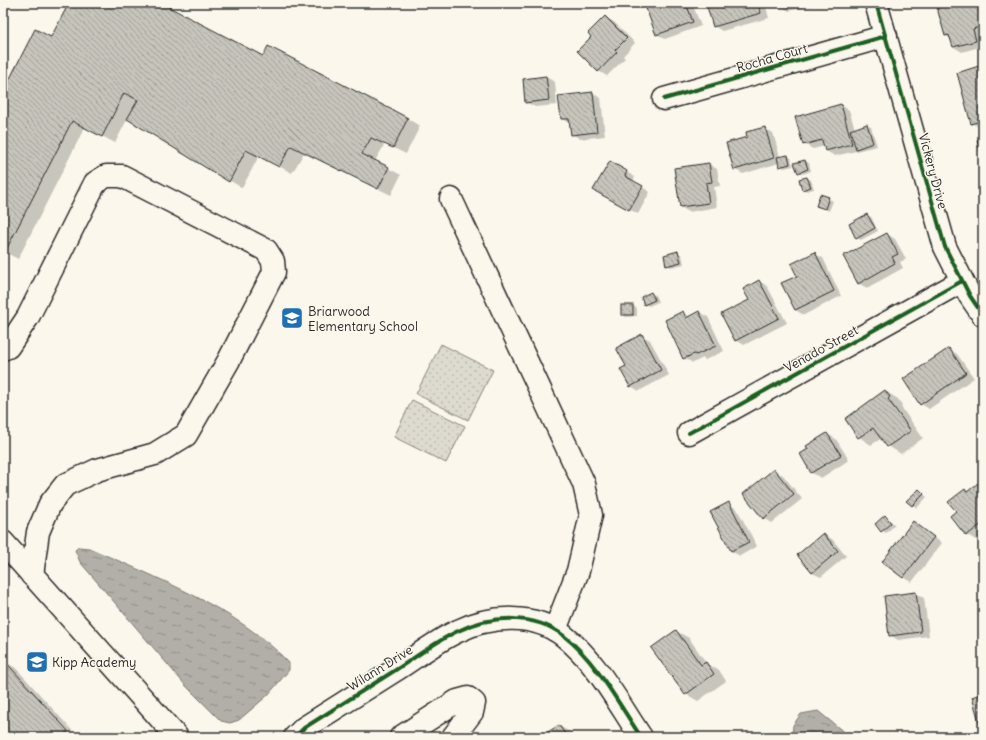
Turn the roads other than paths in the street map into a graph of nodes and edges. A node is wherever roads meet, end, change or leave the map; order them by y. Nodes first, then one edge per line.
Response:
1 (876, 3) edge
2 (886, 36) junction
3 (664, 99) dead end
4 (451, 199) dead end
5 (962, 281) junction
6 (983, 314) edge
7 (3, 349) edge
8 (688, 433) dead end
9 (3, 542) edge
10 (32, 575) junction
11 (555, 630) junction
12 (177, 737) edge
13 (295, 737) edge
14 (401, 737) edge
15 (453, 737) edge
16 (641, 737) edge

1 - 2 street, Vickery Drive
2 - 3 street, Rocha Court
2 - 5 street, Vickery Drive
4 - 11 street
5 - 6 street, Vickery Drive
5 - 8 street, Venado Street
7 - 10 street
9 - 10 street
10 - 12 street
11 - 13 street, Wilann Drive
11 - 16 street, Wilann Drive
14 - 15 street

